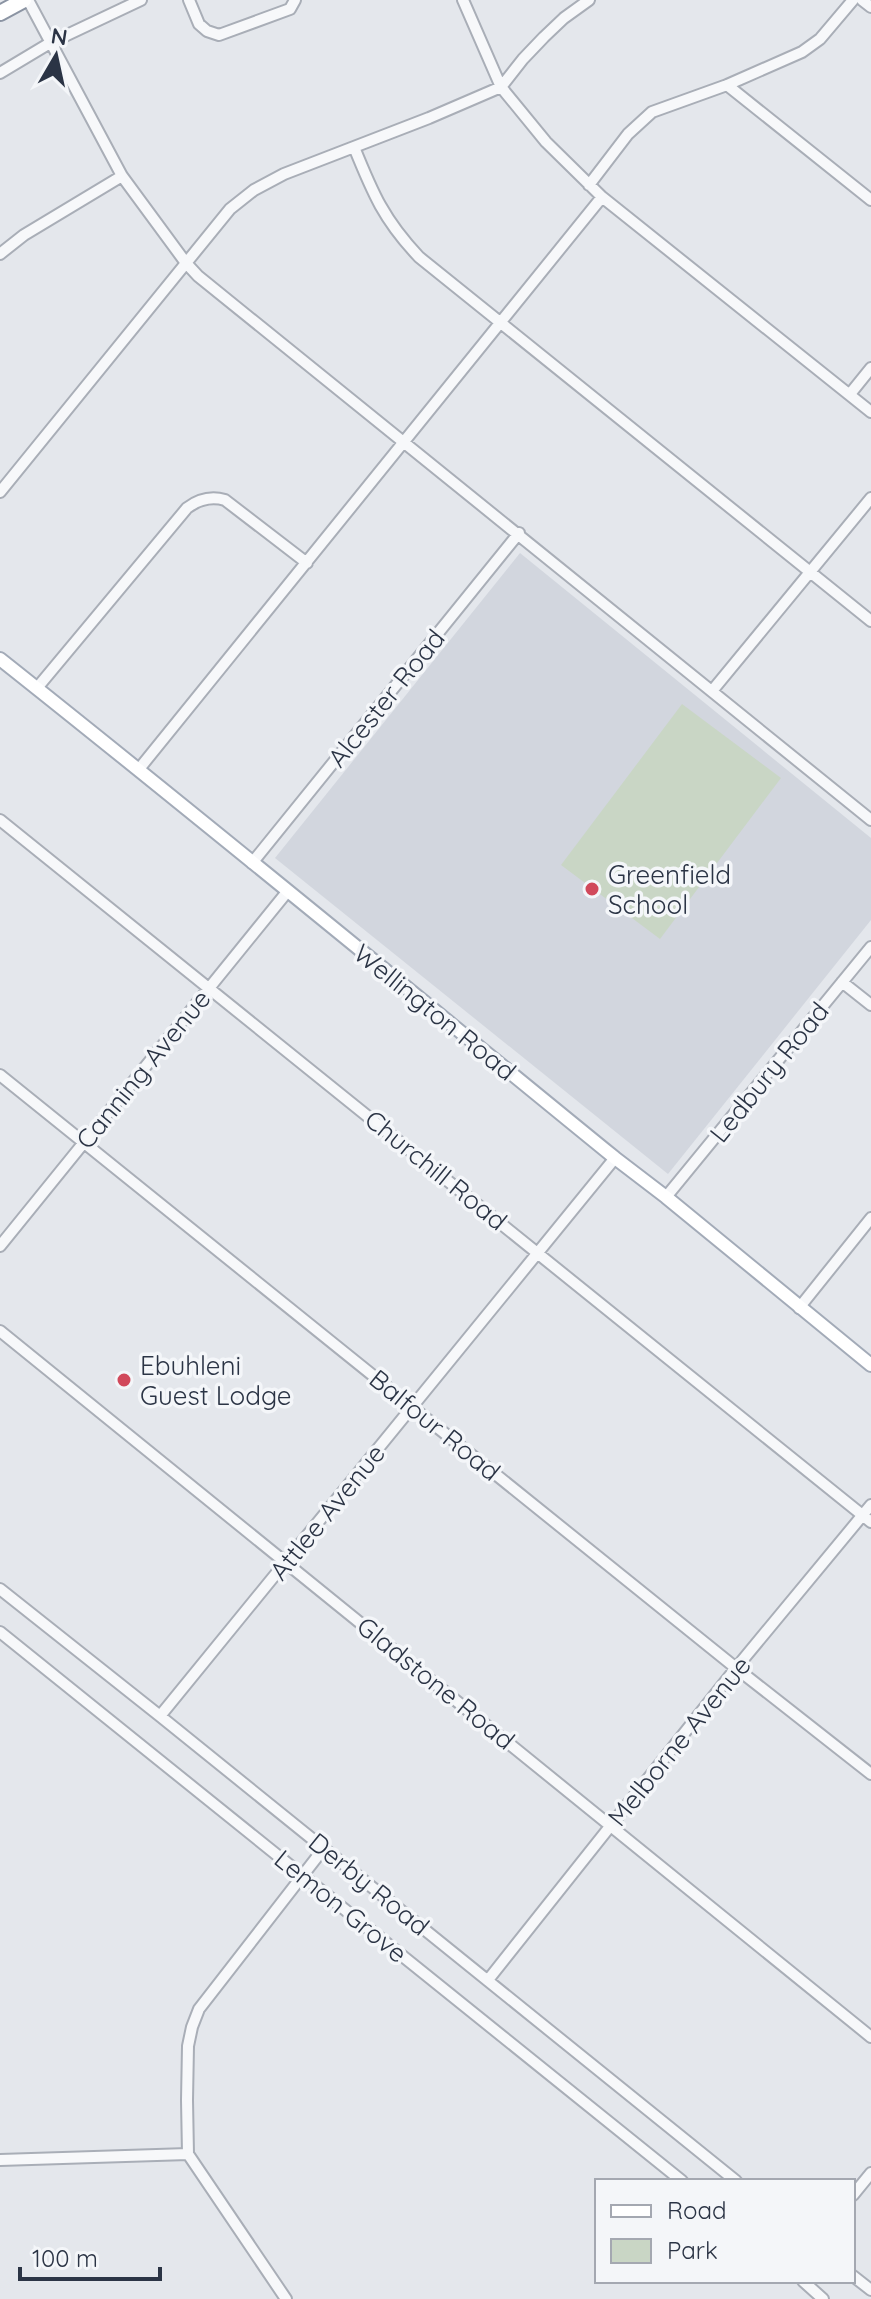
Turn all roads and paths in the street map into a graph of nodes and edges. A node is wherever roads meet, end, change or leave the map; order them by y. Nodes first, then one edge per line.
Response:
1 (26, 0) edge
2 (141, 0) edge
3 (189, 0) edge
4 (295, 0) edge
5 (463, 0) edge
6 (589, 0) edge
7 (853, 0) edge
8 (862, 0) edge
9 (871, 7) edge
10 (0, 13) edge
11 (50, 43) junction
12 (0, 73) edge
13 (727, 85) junction
14 (501, 87) junction
15 (354, 147) junction
16 (122, 176) junction
17 (589, 185) junction
18 (602, 197) junction
19 (871, 200) edge
20 (0, 254) edge
21 (186, 263) junction
22 (501, 323) junction
23 (871, 368) edge
24 (850, 394) junction
25 (871, 412) edge
26 (406, 442) junction
27 (0, 492) edge
28 (871, 498) edge
29 (519, 533) junction
30 (307, 563) junction
31 (811, 573) junction
32 (871, 621) edge
33 (0, 659) edge
34 (37, 688) junction
35 (712, 691) junction
36 (139, 769) junction
37 (0, 820) edge
38 (871, 820) edge
39 (252, 863) junction
40 (287, 892) junction
41 (871, 947) edge
42 (842, 982) junction
43 (209, 988) junction
44 (871, 1005) edge
45 (0, 1075) edge
46 (84, 1142) junction
47 (615, 1158) junction
48 (666, 1197) junction
49 (871, 1218) edge
50 (0, 1246) edge
51 (538, 1253) junction
52 (799, 1308) junction
53 (0, 1331) edge
54 (871, 1365) edge
55 (413, 1407) junction
56 (871, 1505) edge
57 (867, 1519) edge
58 (286, 1561) junction
59 (0, 1589) edge
60 (0, 1632) edge
61 (736, 1668) junction
62 (160, 1716) junction
63 (871, 1774) edge
64 (612, 1825) junction
65 (324, 1848) junction
66 (304, 1876) junction
67 (488, 1980) junction
68 (871, 2037) edge
69 (188, 2154) junction
70 (0, 2160) edge
71 (871, 2173) edge
72 (680, 2179) edge
73 (734, 2179) edge
74 (855, 2193) edge
75 (855, 2278) edge
76 (805, 2283) edge
77 (871, 2290) edge
78 (286, 2299) edge
79 (823, 2299) edge

1 - 10 highway
1 - 11 street
2 - 11 street
3 - 4 street
5 - 14 street
6 - 14 street
7 - 13 street
8 - 9 street
11 - 12 street
11 - 16 street
13 - 17 street
13 - 19 street
14 - 15 street
14 - 17 street
15 - 21 street
15 - 22 street
16 - 20 street
16 - 21 street
17 - 18 street
18 - 22 street
18 - 24 street
21 - 26 street
21 - 27 street
22 - 26 street
22 - 31 street
23 - 24 street
24 - 25 street
26 - 29 street
26 - 30 street
28 - 31 street
29 - 35 street
29 - 39 street, Alcester Road
30 - 34 street
30 - 36 street
31 - 32 street
31 - 35 street
33 - 34 main road, Wellington Road
34 - 36 main road, Wellington Road
35 - 38 street
36 - 39 main road, Wellington Road
37 - 43 street, Churchill Road
39 - 40 main road, Wellington Road
40 - 43 street, Canning Avenue
40 - 47 main road, Wellington Road
41 - 42 street, Ledbury Road
42 - 44 street
42 - 48 street, Ledbury Road
43 - 46 street, Canning Avenue
43 - 51 street, Churchill Road
45 - 46 street, Balfour Road
46 - 50 street, Canning Avenue
46 - 55 street, Balfour Road
47 - 48 main road, Wellington Road
47 - 51 street, Attlee Avenue
48 - 52 main road, Wellington Road
49 - 52 street
51 - 55 street, Attlee Avenue
51 - 57 street, Churchill Road
52 - 54 main road, Wellington Road
53 - 58 street, Gladstone Road
55 - 58 street, Attlee Avenue
55 - 61 street, Balfour Road
56 - 57 street, Melborne Avenue
57 - 61 street, Melborne Avenue
58 - 62 street, Attlee Avenue
58 - 64 street, Gladstone Road
59 - 62 street, Derby Road
60 - 66 street, Lemon Grove
61 - 63 street, Balfour Road
61 - 64 street, Melborne Avenue
62 - 65 street, Derby Road
64 - 67 street, Melborne Avenue
64 - 68 street, Gladstone Road
65 - 66 street
65 - 67 street, Derby Road
66 - 69 street
66 - 72 street, Lemon Grove
67 - 73 street, Derby Road
69 - 70 street
69 - 78 street
71 - 74 street
75 - 77 street
76 - 79 street

